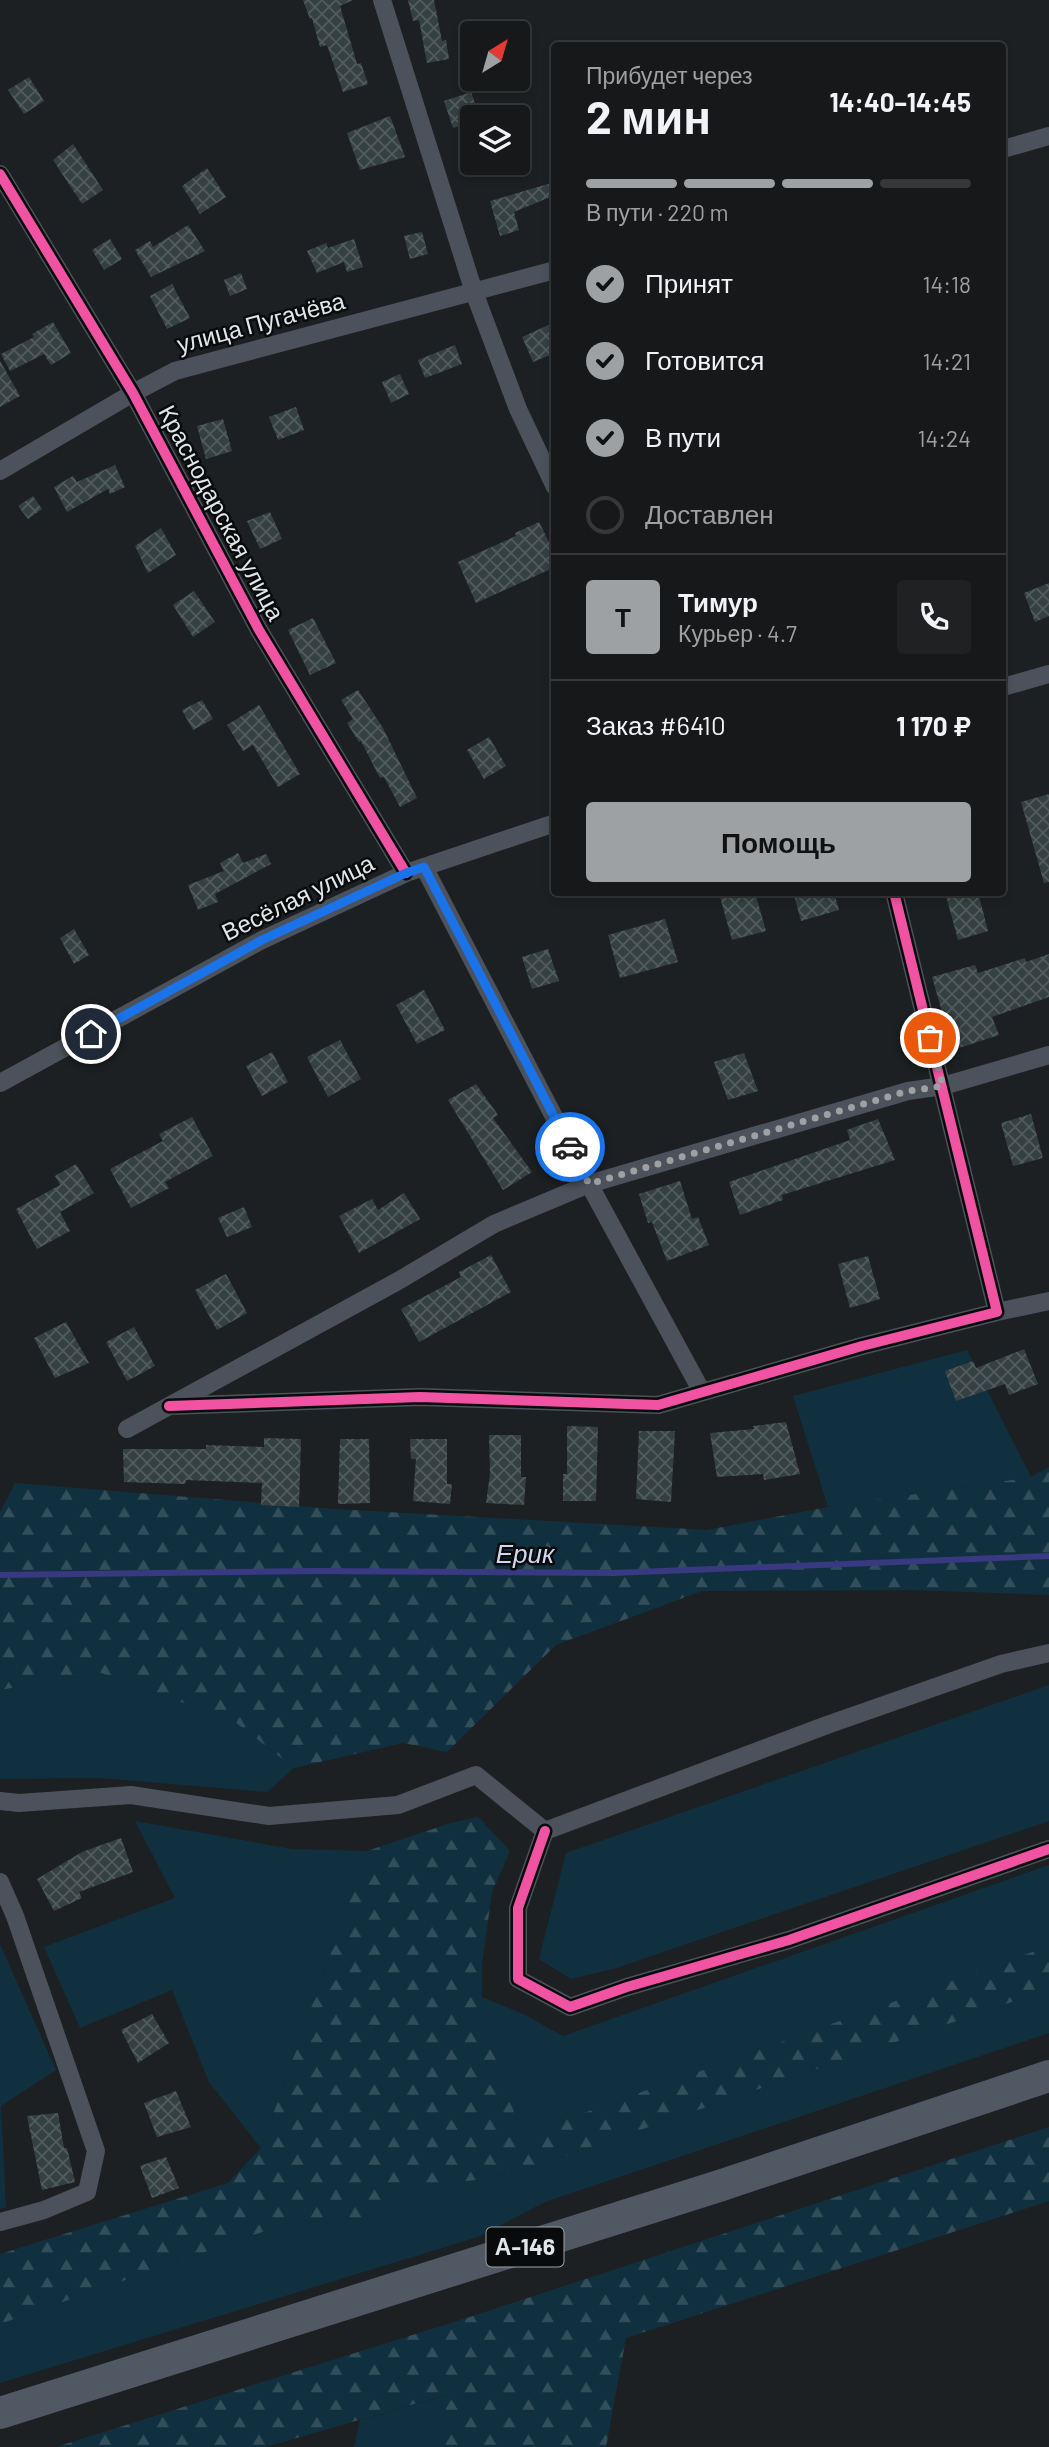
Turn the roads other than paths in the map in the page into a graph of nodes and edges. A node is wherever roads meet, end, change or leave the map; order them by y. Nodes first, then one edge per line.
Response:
1 (382, 0) edge
2 (1049, 136) edge
3 (1006, 148) edge
4 (0, 174) edge
5 (551, 271) edge
6 (474, 292) junction
7 (133, 393) junction
8 (0, 471) edge
9 (551, 479) edge
10 (1049, 674) edge
11 (1006, 687) edge
12 (551, 824) edge
13 (424, 867) junction
14 (406, 873) junction
15 (895, 896) edge
16 (1049, 1055) edge
17 (0, 1083) edge
18 (943, 1086) junction
19 (589, 1184) junction
20 (1049, 1301) edge
21 (997, 1312) junction
22 (702, 1392) junction
23 (169, 1406) junction
24 (127, 1429) dead end
25 (1049, 1653) edge
26 (0, 1801) edge
27 (545, 1831) junction
28 (1049, 1849) edge
29 (0, 1882) edge
30 (8, 1919) edge
31 (1049, 2076) edge
32 (0, 2222) edge
33 (0, 2413) edge

1 - 6 street
2 - 3 street
4 - 7 street, Краснодарская улица
5 - 6 street, улица Пугачёва
6 - 7 street, улица Пугачёва
6 - 9 street
7 - 8 street, улица Пугачёва
7 - 14 street, Краснодарская улица
10 - 11 street
12 - 13 street, Весёлая улица
13 - 14 street, Весёлая улица
13 - 19 street
14 - 17 street, Весёлая улица
15 - 18 street
16 - 18 street
18 - 19 street
18 - 21 street
19 - 22 street
19 - 23 street
20 - 21 street
21 - 22 street
22 - 23 street
23 - 24 street
25 - 27 street
26 - 27 street
27 - 28 street
29 - 30 street
30 - 32 street
31 - 33 highway, А-146

